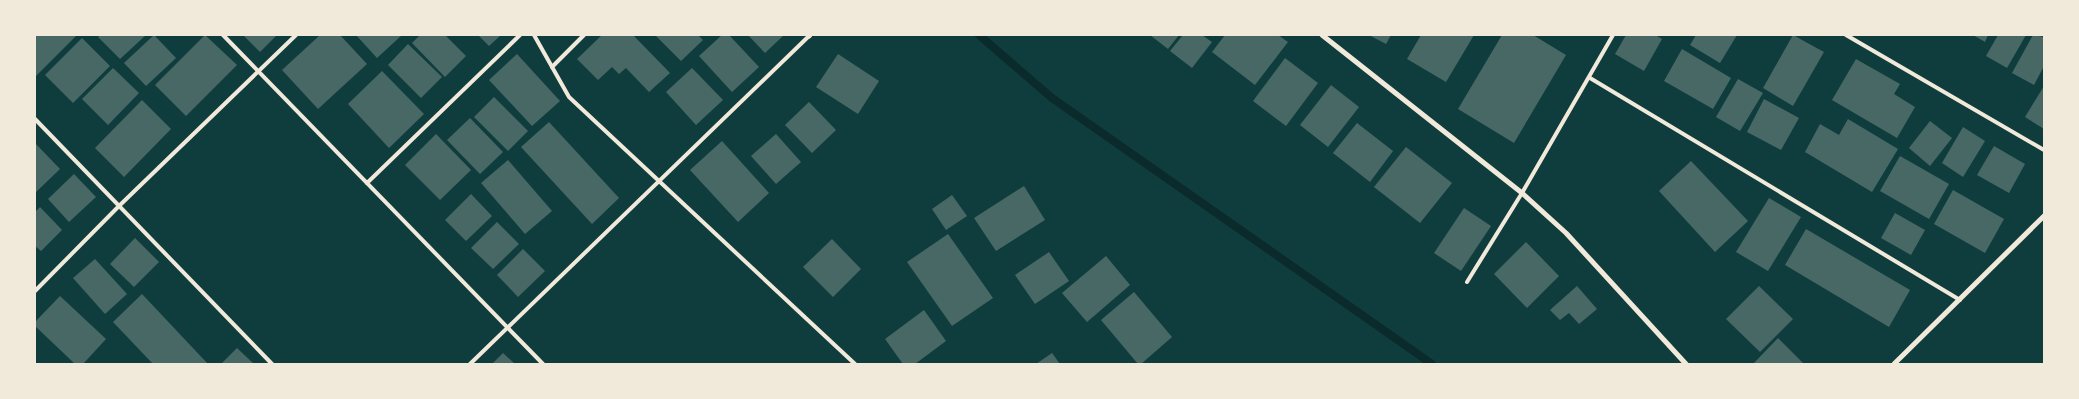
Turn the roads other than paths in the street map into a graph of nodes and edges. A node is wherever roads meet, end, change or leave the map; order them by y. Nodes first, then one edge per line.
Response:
1 (223, 35) edge
2 (296, 35) edge
3 (520, 35) edge
4 (534, 35) edge
5 (584, 35) edge
6 (1322, 35) edge
7 (1613, 35) edge
8 (1846, 35) edge
9 (809, 36) edge
10 (552, 67) junction
11 (258, 71) junction
12 (1590, 78) junction
13 (35, 119) edge
14 (2044, 150) edge
15 (658, 182) junction
16 (367, 184) junction
17 (1522, 193) junction
18 (119, 206) junction
19 (2044, 216) edge
20 (1466, 282) dead end
21 (35, 291) edge
22 (1960, 300) junction
23 (507, 328) junction
24 (272, 364) edge
25 (470, 364) edge
26 (543, 364) edge
27 (855, 364) edge
28 (1686, 364) edge
29 (1894, 364) edge

1 - 11 lane
2 - 11 lane
3 - 16 lane
4 - 10 lane
5 - 10 lane
6 - 17 street
7 - 12 lane
8 - 14 lane
9 - 15 lane
10 - 15 lane
11 - 16 lane
11 - 18 lane
12 - 17 lane
12 - 22 lane
13 - 18 lane
15 - 23 lane
15 - 27 lane
16 - 23 lane
17 - 20 lane
17 - 28 street
18 - 21 lane
18 - 24 lane
19 - 22 street
22 - 29 street
23 - 25 lane
23 - 26 lane

